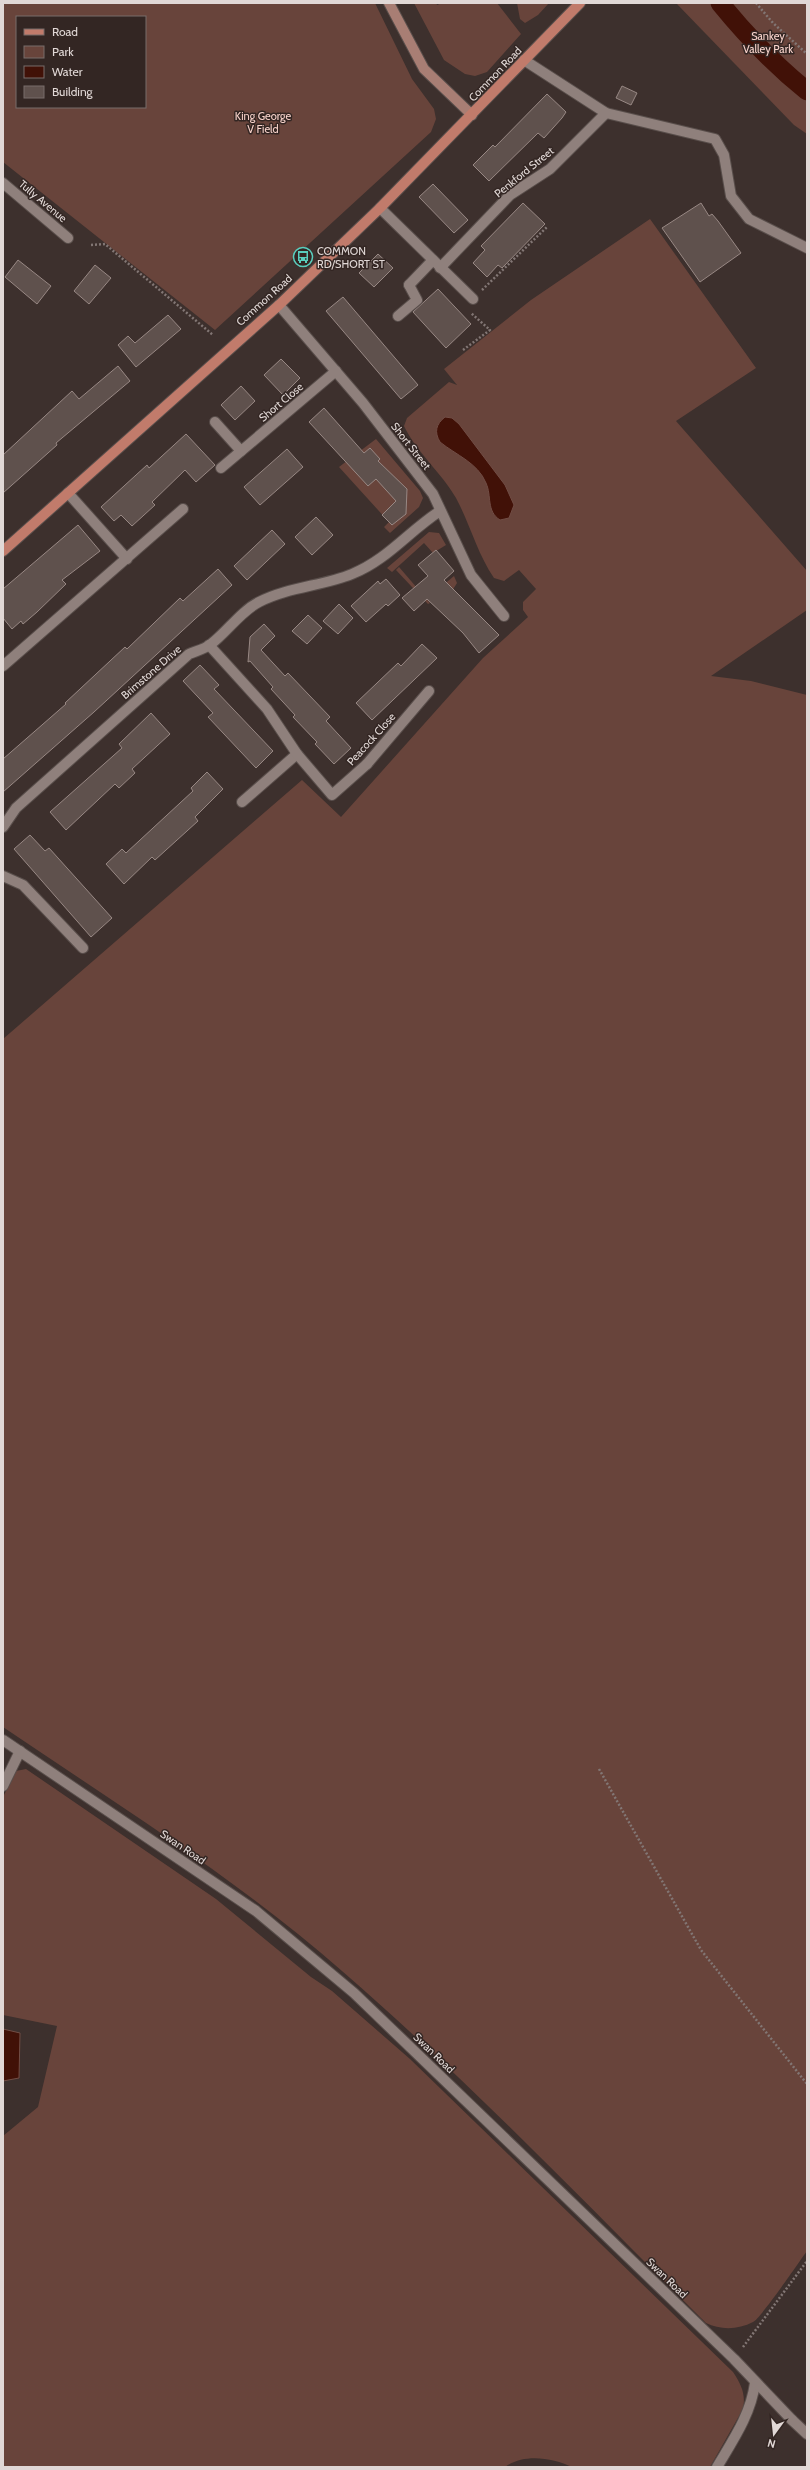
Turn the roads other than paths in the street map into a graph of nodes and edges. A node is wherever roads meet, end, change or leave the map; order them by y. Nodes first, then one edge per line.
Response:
1 (389, 3) edge
2 (580, 3) edge
3 (524, 60) junction
4 (606, 113) junction
5 (472, 115) junction
6 (3, 183) edge
7 (380, 208) junction
8 (68, 238) dead end
9 (807, 248) edge
10 (433, 260) junction
11 (440, 268) junction
12 (473, 299) road end
13 (279, 305) junction
14 (398, 316) dead end
15 (336, 371) junction
16 (215, 422) dead end
17 (241, 451) junction
18 (221, 468) dead end
19 (68, 493) junction
20 (183, 509) dead end
21 (440, 511) junction
22 (3, 551) edge
23 (128, 560) junction
24 (504, 616) dead end
25 (210, 645) junction
26 (3, 666) edge
27 (430, 691) dead end
28 (297, 754) junction
29 (242, 802) dead end
30 (3, 827) edge
31 (3, 876) edge
32 (82, 948) dead end
33 (3, 1740) edge
34 (20, 1751) junction
35 (3, 1786) edge
36 (755, 2383) junction
37 (807, 2434) edge
38 (717, 2467) edge

1 - 5 street
2 - 3 main road, Common Road
3 - 4 street
3 - 5 main road, Common Road
4 - 9 street
4 - 11 street, Penkford Street
5 - 7 main road, Common Road
6 - 8 street, Tully Avenue
7 - 10 street
7 - 13 main road, Common Road
10 - 11 street
10 - 14 street
11 - 12 street
13 - 15 street, Short Street
13 - 19 main road, Common Road
15 - 17 street, Short Close
15 - 21 street, Short Street
16 - 17 street
17 - 18 street, Short Close
19 - 22 main road, Common Road
19 - 23 street
20 - 23 street
21 - 24 street, Short Street
21 - 25 street, Brimstone Drive
23 - 26 street
25 - 28 street, Peacock Close
25 - 30 street, Brimstone Drive
27 - 28 street, Peacock Close
28 - 29 street
31 - 32 street
33 - 34 street, Swan Road
34 - 35 street
34 - 36 street, Swan Road
36 - 37 street, Swan Road
36 - 38 street

